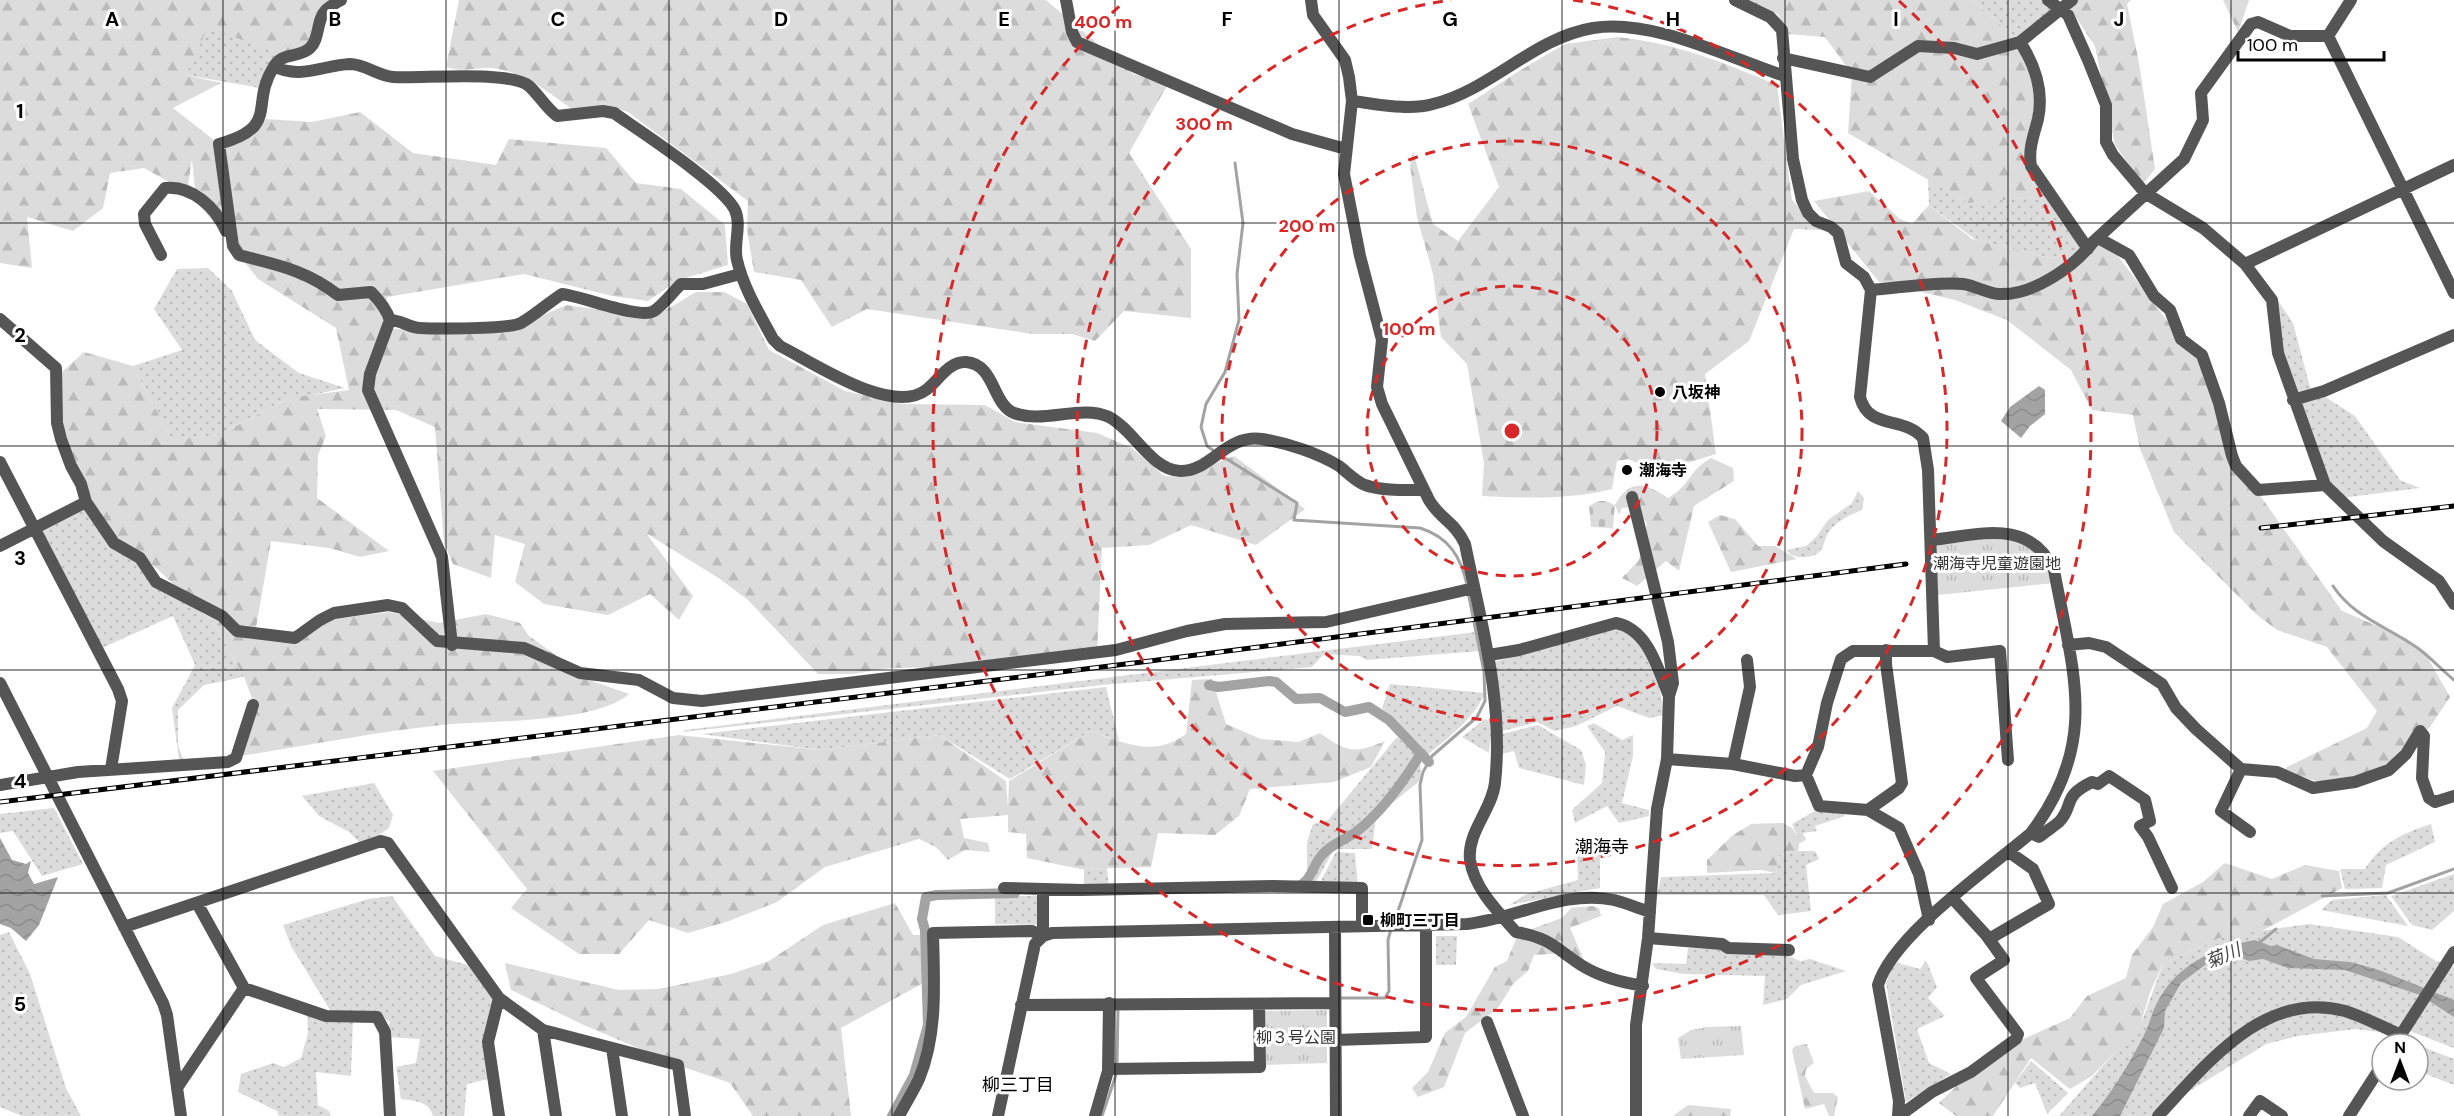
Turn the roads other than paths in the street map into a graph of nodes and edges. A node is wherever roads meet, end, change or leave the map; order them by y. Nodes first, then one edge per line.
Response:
1 (341, 0) edge
2 (1066, 0) edge
3 (1311, 0) edge
4 (1735, 0) edge
5 (2048, 0) edge
6 (2072, 0) edge
7 (2351, 0) edge
8 (2062, 8) junction
9 (2328, 36) junction
10 (2020, 42) junction
11 (1783, 58) junction
12 (274, 66) junction
13 (1785, 76) junction
14 (1352, 101) junction
15 (1346, 149) junction
16 (2454, 165) edge
17 (2403, 189) junction
18 (2145, 193) junction
19 (2098, 238) junction
20 (233, 246) junction
21 (2088, 249) junction
22 (161, 255) dead end
23 (2245, 264) junction
24 (740, 274) junction
25 (1871, 290) junction
26 (2454, 293) edge
27 (0, 320) edge
28 (390, 320) junction
29 (2454, 335) edge
30 (2293, 400) junction
31 (0, 462) edge
32 (2325, 485) junction
33 (1424, 490) junction
34 (1632, 497) dead end
35 (86, 502) junction
36 (34, 528) junction
37 (1931, 540) junction
38 (0, 546) edge
39 (1474, 588) junction
40 (2454, 604) edge
41 (452, 645) junction
42 (2068, 645) junction
43 (1886, 650) junction
44 (1934, 651) junction
45 (1489, 655) junction
46 (1747, 660) dead end
47 (0, 683) edge
48 (1669, 696) junction
49 (253, 705) dead end
50 (1667, 759) junction
51 (2008, 760) dead end
52 (1733, 764) junction
53 (111, 769) junction
54 (2241, 769) junction
55 (1806, 774) junction
56 (47, 777) junction
57 (0, 785) edge
58 (2454, 796) edge
59 (1868, 810) junction
60 (2250, 832) dead end
61 (2031, 833) junction
62 (2009, 852) junction
63 (1004, 888) dead end
64 (2172, 888) dead end
65 (1043, 890) junction
66 (1953, 899) junction
67 (196, 903) junction
68 (1650, 912) junction
69 (1503, 918) junction
70 (1929, 920) junction
71 (1426, 925) junction
72 (1362, 926) junction
73 (124, 927) junction
74 (1335, 927) junction
75 (1043, 936) junction
76 (1648, 938) junction
77 (1989, 939) junction
78 (1789, 950) dead end
79 (2454, 952) edge
80 (1643, 986) junction
81 (244, 988) junction
82 (499, 998) junction
83 (1109, 1003) junction
84 (1334, 1003) junction
85 (1021, 1005) junction
86 (1259, 1005) junction
87 (1487, 1022) dead end
88 (543, 1029) junction
89 (2389, 1032) edge
90 (2402, 1032) edge
91 (1335, 1040) junction
92 (612, 1048) junction
93 (1108, 1069) junction
94 (2370, 1084) edge
95 (177, 1088) junction
96 (181, 1116) edge
97 (390, 1116) edge
98 (499, 1116) edge
99 (556, 1116) edge
100 (622, 1116) edge
101 (686, 1116) edge
102 (899, 1116) edge
103 (998, 1116) edge
104 (1095, 1116) edge
105 (1336, 1116) edge
106 (1523, 1116) edge
107 (1636, 1116) edge
108 (1899, 1116) edge
109 (2158, 1116) edge
110 (2249, 1116) edge
111 (2282, 1116) edge
112 (2349, 1116) edge

1 - 12 street
2 - 15 street
3 - 14 street
4 - 11 street
5 - 8 street
6 - 8 street
7 - 9 street
8 - 10 street
8 - 18 street
9 - 17 street
9 - 18 street
10 - 11 street
10 - 21 street
11 - 13 street
12 - 20 street
12 - 24 street
13 - 14 street
13 - 25 street
14 - 15 street
15 - 33 street
16 - 17 street
17 - 23 street
17 - 26 street
18 - 19 street
18 - 23 street
19 - 21 street
19 - 32 street
20 - 22 street
20 - 28 street
21 - 25 street
23 - 30 street
24 - 28 street
24 - 33 street
25 - 37 street
27 - 35 street
28 - 41 street
29 - 30 street
30 - 32 street
31 - 36 street
32 - 40 street
33 - 39 street
34 - 48 street
35 - 36 street
35 - 41 street
36 - 38 street
36 - 53 street
37 - 42 street
37 - 44 street
39 - 41 street
39 - 45 street
42 - 54 street
42 - 61 street
43 - 44 street
43 - 55 street
43 - 59 street
44 - 51 street
45 - 48 street
45 - 69 street
46 - 52 street
47 - 56 street
48 - 50 street
49 - 53 street
50 - 52 street
50 - 68 street
52 - 55 street
53 - 56 street
54 - 58 street
54 - 60 street
55 - 59 street
56 - 57 street
56 - 73 street
59 - 70 street
61 - 62 street
61 - 64 street
62 - 66 street
62 - 77 street
63 - 65 street
65 - 72 street
65 - 75 street
66 - 70 street
66 - 77 street
67 - 73 street
67 - 81 street
67 - 82 street
68 - 69 street
68 - 76 street
69 - 71 street
69 - 80 street
70 - 108 street
71 - 72 street
71 - 91 street
72 - 74 street
73 - 95 street
74 - 75 street
74 - 84 street
75 - 85 street
75 - 102 street
76 - 78 street
76 - 80 street
77 - 108 street
79 - 90 street
80 - 107 street
81 - 95 street
81 - 97 street
82 - 88 street
82 - 98 street
83 - 85 street
83 - 86 street
83 - 93 street
84 - 86 street
84 - 91 street
85 - 103 street
86 - 93 street
87 - 106 street
88 - 92 street
88 - 99 street
89 - 109 street
91 - 105 street
92 - 100 street
92 - 101 street
93 - 104 street
94 - 112 street
95 - 96 street
110 - 111 street

